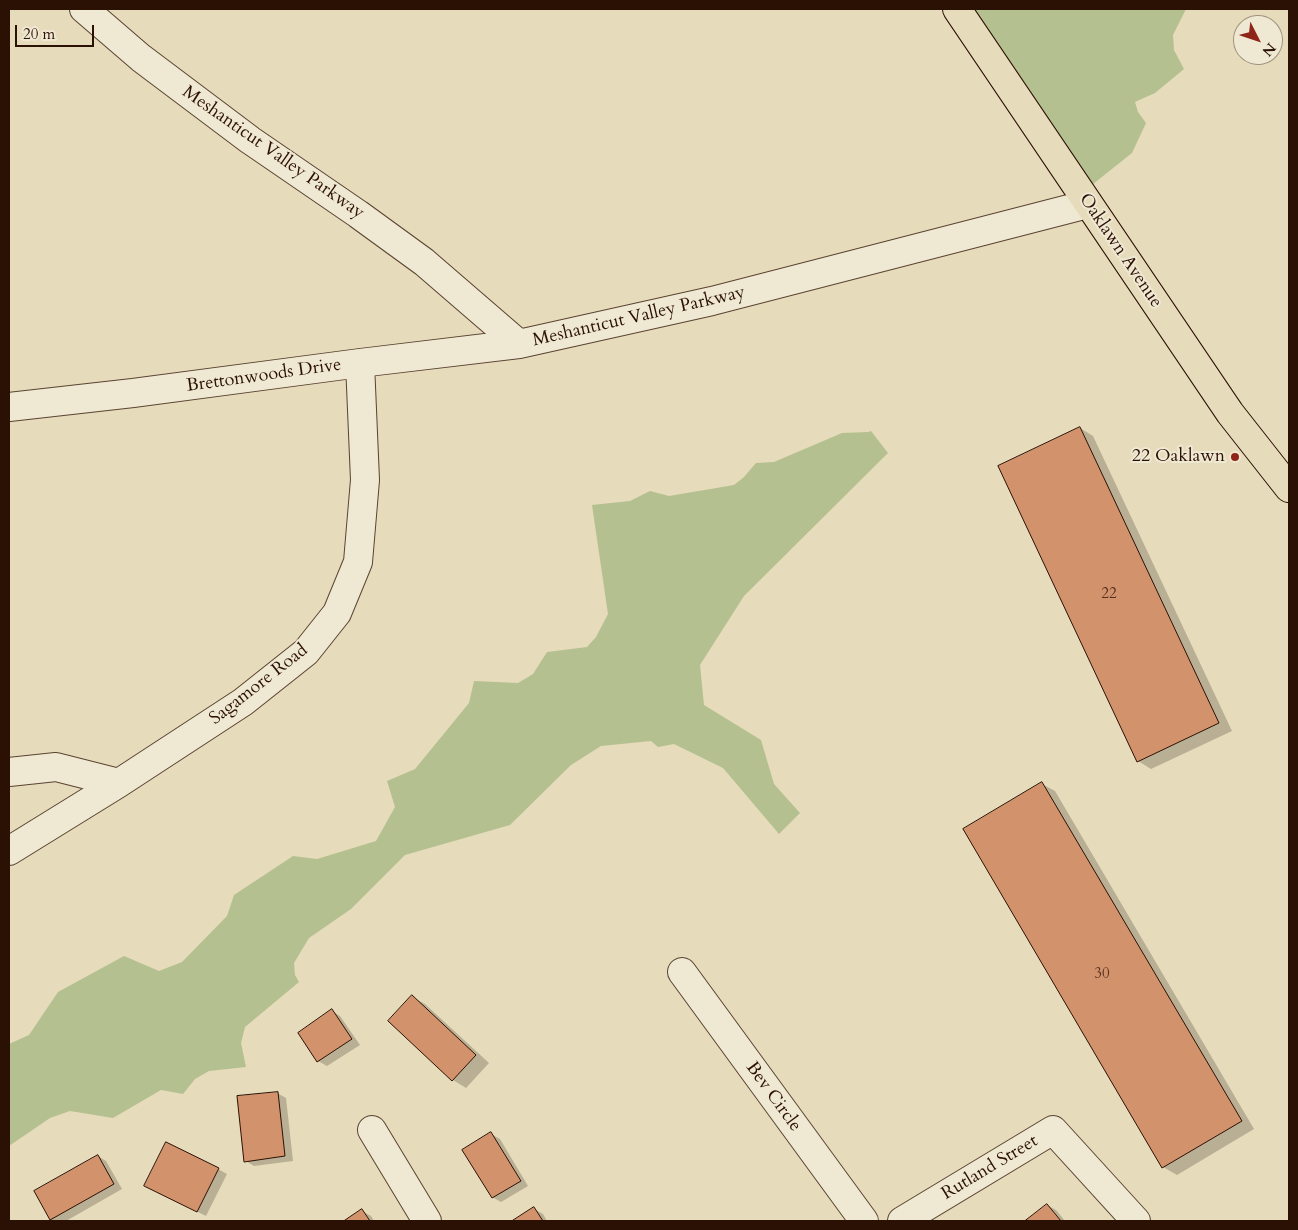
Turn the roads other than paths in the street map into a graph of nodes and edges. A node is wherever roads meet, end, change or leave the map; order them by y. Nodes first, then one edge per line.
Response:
1 (84, 9) edge
2 (957, 9) edge
3 (1088, 204) junction
4 (519, 344) junction
5 (360, 363) junction
6 (9, 407) edge
7 (1289, 488) edge
8 (9, 772) edge
9 (119, 783) junction
10 (9, 851) edge
11 (682, 972) dead end
12 (372, 1130) dead end
13 (427, 1221) edge
14 (864, 1221) edge
15 (902, 1221) edge
16 (1136, 1221) edge

1 - 4 street, Meshanticut Valley Parkway
2 - 3 main road, Oaklawn Avenue
3 - 4 street, Meshanticut Valley Parkway
3 - 7 main road, Oaklawn Avenue
4 - 5 street, Brettonwoods Drive
5 - 6 street, Brettonwoods Drive
5 - 9 street, Sagamore Road
8 - 9 street
9 - 10 street, Sagamore Road
11 - 14 street, Bev Circle
12 - 13 street
15 - 16 street, Rutland Street

